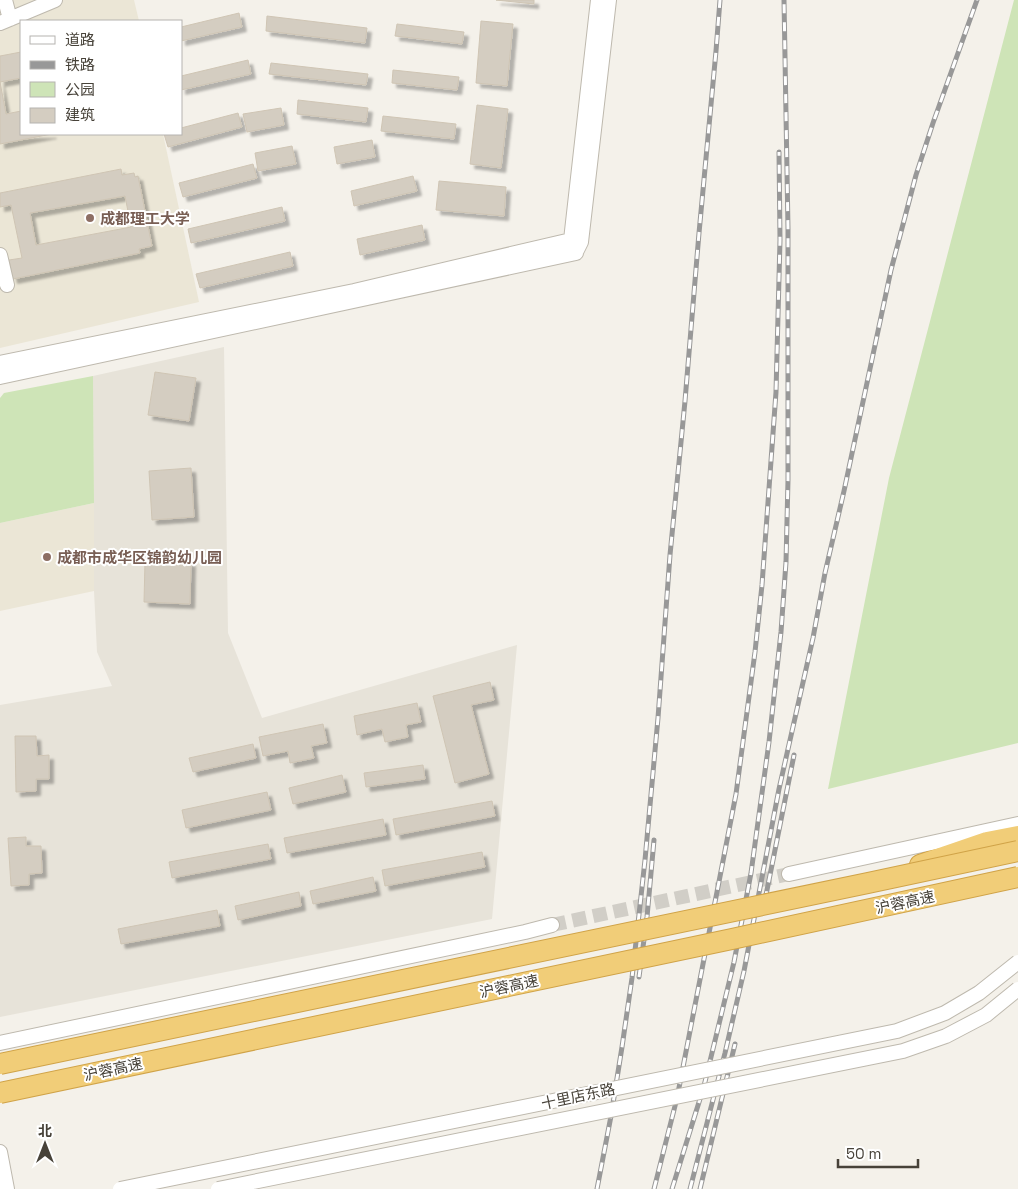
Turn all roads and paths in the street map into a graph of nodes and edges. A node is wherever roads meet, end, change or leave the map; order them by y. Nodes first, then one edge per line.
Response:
1 (5, 0) edge
2 (55, 0) edge
3 (598, 0) edge
4 (609, 0) edge
5 (5, 21) edge
6 (576, 245) junction
7 (0, 255) edge
8 (7, 285) dead end
9 (0, 363) edge
10 (0, 377) edge
11 (1018, 824) edge
12 (1018, 836) edge
13 (1018, 851) edge
14 (789, 874) tunnel mouth
15 (1018, 877) edge
16 (868, 883) junction
17 (552, 925) tunnel mouth
18 (1018, 962) edge
19 (1018, 989) edge
20 (0, 1043) edge
21 (0, 1064) edge
22 (0, 1093) edge
23 (0, 1152) edge
24 (7, 1189) edge
25 (120, 1189) edge
26 (218, 1189) edge

1 - 5 street
2 - 5 street
3 - 6 street
4 - 6 street
6 - 9 street
6 - 10 street
7 - 8 street
11 - 14 street
12 - 16 highway, bridge
13 - 16 highway, 沪蓉高速, bridge
15 - 22 highway, 沪蓉高速, bridge
16 - 21 highway, 沪蓉高速, bridge
17 - 20 street
18 - 25 street, 十里店东路, bridge
19 - 26 street, 十里店东路, bridge
23 - 24 street

